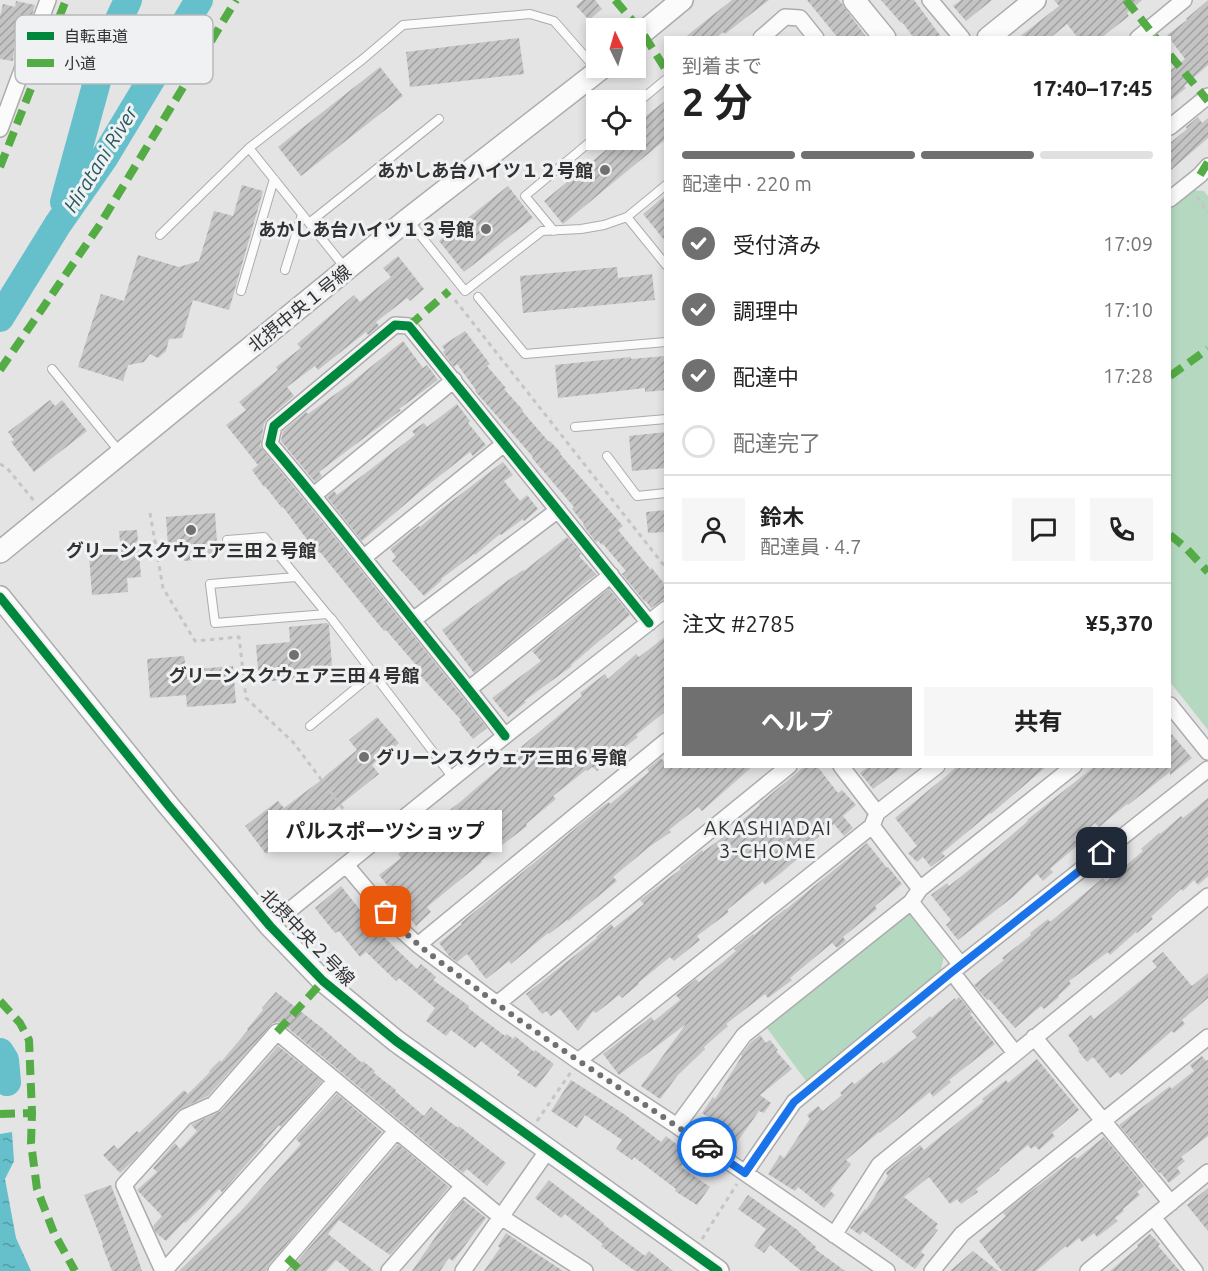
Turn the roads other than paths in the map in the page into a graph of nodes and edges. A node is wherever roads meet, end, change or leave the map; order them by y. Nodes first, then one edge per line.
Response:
1 (48, 0) edge
2 (682, 0) edge
3 (854, 0) edge
4 (1035, 0) edge
5 (1184, 0) edge
6 (934, 2) edge
7 (42, 15) edge
8 (646, 30) edge
9 (763, 36) edge
10 (814, 36) edge
11 (883, 36) edge
12 (960, 36) edge
13 (990, 36) edge
14 (1140, 36) edge
15 (586, 54) edge
16 (588, 78) edge
17 (664, 81) edge
18 (17, 84) edge
19 (0, 86) edge
20 (15, 89) junction
21 (646, 96) edge
22 (1208, 96) edge
23 (439, 119) dead end
24 (1171, 126) edge
25 (0, 129) edge
26 (586, 145) edge
27 (249, 148) junction
28 (1205, 175) edge
29 (274, 179) junction
30 (664, 187) edge
31 (1171, 198) edge
32 (302, 215) junction
33 (627, 217) junction
34 (408, 219) junction
35 (309, 223) junction
36 (554, 231) junction
37 (160, 235) dead end
38 (664, 263) edge
39 (347, 269) junction
40 (285, 270) dead end
41 (240, 291) dead end
42 (478, 297) dead end
43 (664, 342) edge
44 (52, 369) dead end
45 (454, 380) junction
46 (664, 419) edge
47 (575, 427) dead end
48 (504, 444) junction
49 (120, 453) junction
50 (606, 456) dead end
51 (664, 493) edge
52 (314, 495) junction
53 (558, 510) junction
54 (227, 540) dead end
55 (0, 552) edge
56 (363, 558) junction
57 (611, 575) junction
58 (296, 577) junction
59 (0, 597) edge
60 (664, 612) edge
61 (327, 614) junction
62 (412, 620) junction
63 (649, 623) junction
64 (374, 673) junction
65 (469, 688) junction
66 (1171, 706) edge
67 (309, 726) dead end
68 (505, 736) junction
69 (664, 743) edge
70 (1208, 752) edge
71 (787, 768) edge
72 (842, 768) edge
73 (935, 768) edge
74 (1071, 768) edge
75 (1208, 769) edge
76 (453, 778) junction
77 (874, 820) junction
78 (346, 864) junction
79 (920, 888) junction
80 (1208, 896) edge
81 (911, 902) junction
82 (270, 926) junction
83 (418, 945) junction
84 (957, 969) junction
85 (497, 1005) junction
86 (1034, 1037) junction
87 (1208, 1037) edge
88 (1015, 1053) junction
89 (578, 1061) junction
90 (335, 1081) junction
91 (1102, 1120) junction
92 (677, 1126) junction
93 (396, 1131) junction
94 (548, 1150) junction
95 (1208, 1172) edge
96 (745, 1173) junction
97 (463, 1186) junction
98 (1171, 1203) junction
99 (501, 1217) junction
100 (1153, 1217) junction
101 (834, 1235) junction
102 (579, 1269) edge
103 (163, 1271) edge
104 (276, 1271) edge
105 (389, 1271) edge
106 (463, 1271) edge
107 (718, 1271) edge
108 (887, 1271) edge
109 (932, 1271) edge
110 (1088, 1271) edge
111 (1195, 1271) edge

1 - 7 street
2 - 8 street
3 - 11 street
4 - 13 street
5 - 14 street
6 - 12 street
9 - 10 street
15 - 27 lane
16 - 34 street, 北摂中央１号線
17 - 21 lane
18 - 20 street
19 - 20 street
20 - 25 street
22 - 24 street
23 - 35 lane
26 - 36 lane
27 - 29 lane
27 - 37 lane
28 - 31 street
29 - 32 lane
29 - 41 lane
30 - 33 lane
32 - 35 lane
32 - 40 lane
33 - 36 lane
33 - 38 lane
34 - 36 lane
34 - 39 street, 北摂中央１号線
35 - 39 lane
39 - 49 street, 北摂中央１号線
42 - 43 lane
44 - 49 lane
45 - 48 street
45 - 52 street
45 - 52 street
46 - 47 lane
48 - 53 street
48 - 56 street
49 - 55 street, 北摂中央１号線
50 - 51 lane
52 - 56 street
53 - 57 street
53 - 62 street
54 - 58 lane
56 - 62 street
57 - 63 street
57 - 65 street
58 - 61 lane
58 - 61 lane
59 - 82 street, 北摂中央２号線
60 - 63 street
61 - 64 lane
62 - 65 street
63 - 68 street
64 - 67 lane
64 - 76 lane
65 - 68 street
66 - 70 street
68 - 76 street
69 - 83 street
71 - 85 street
72 - 77 street
73 - 77 street
74 - 79 street
75 - 84 street
76 - 78 street
77 - 79 street
77 - 89 street
78 - 82 street
78 - 83 street
79 - 81 street
80 - 86 street
81 - 84 street
81 - 92 street
82 - 94 street, 北摂中央２号線
83 - 85 street
84 - 88 street
84 - 96 street
85 - 89 street
86 - 88 street
86 - 91 street
87 - 91 street
88 - 101 street
89 - 92 street
90 - 93 street
90 - 103 street
90 - 103 street
91 - 98 street
91 - 109 street
92 - 96 street
93 - 97 street
93 - 104 street
94 - 99 street
94 - 107 street, 北摂中央２号線
95 - 98 street
96 - 101 street
97 - 99 street
97 - 105 street
98 - 100 street
99 - 102 street
99 - 106 street
100 - 110 street
100 - 111 street
101 - 108 street

